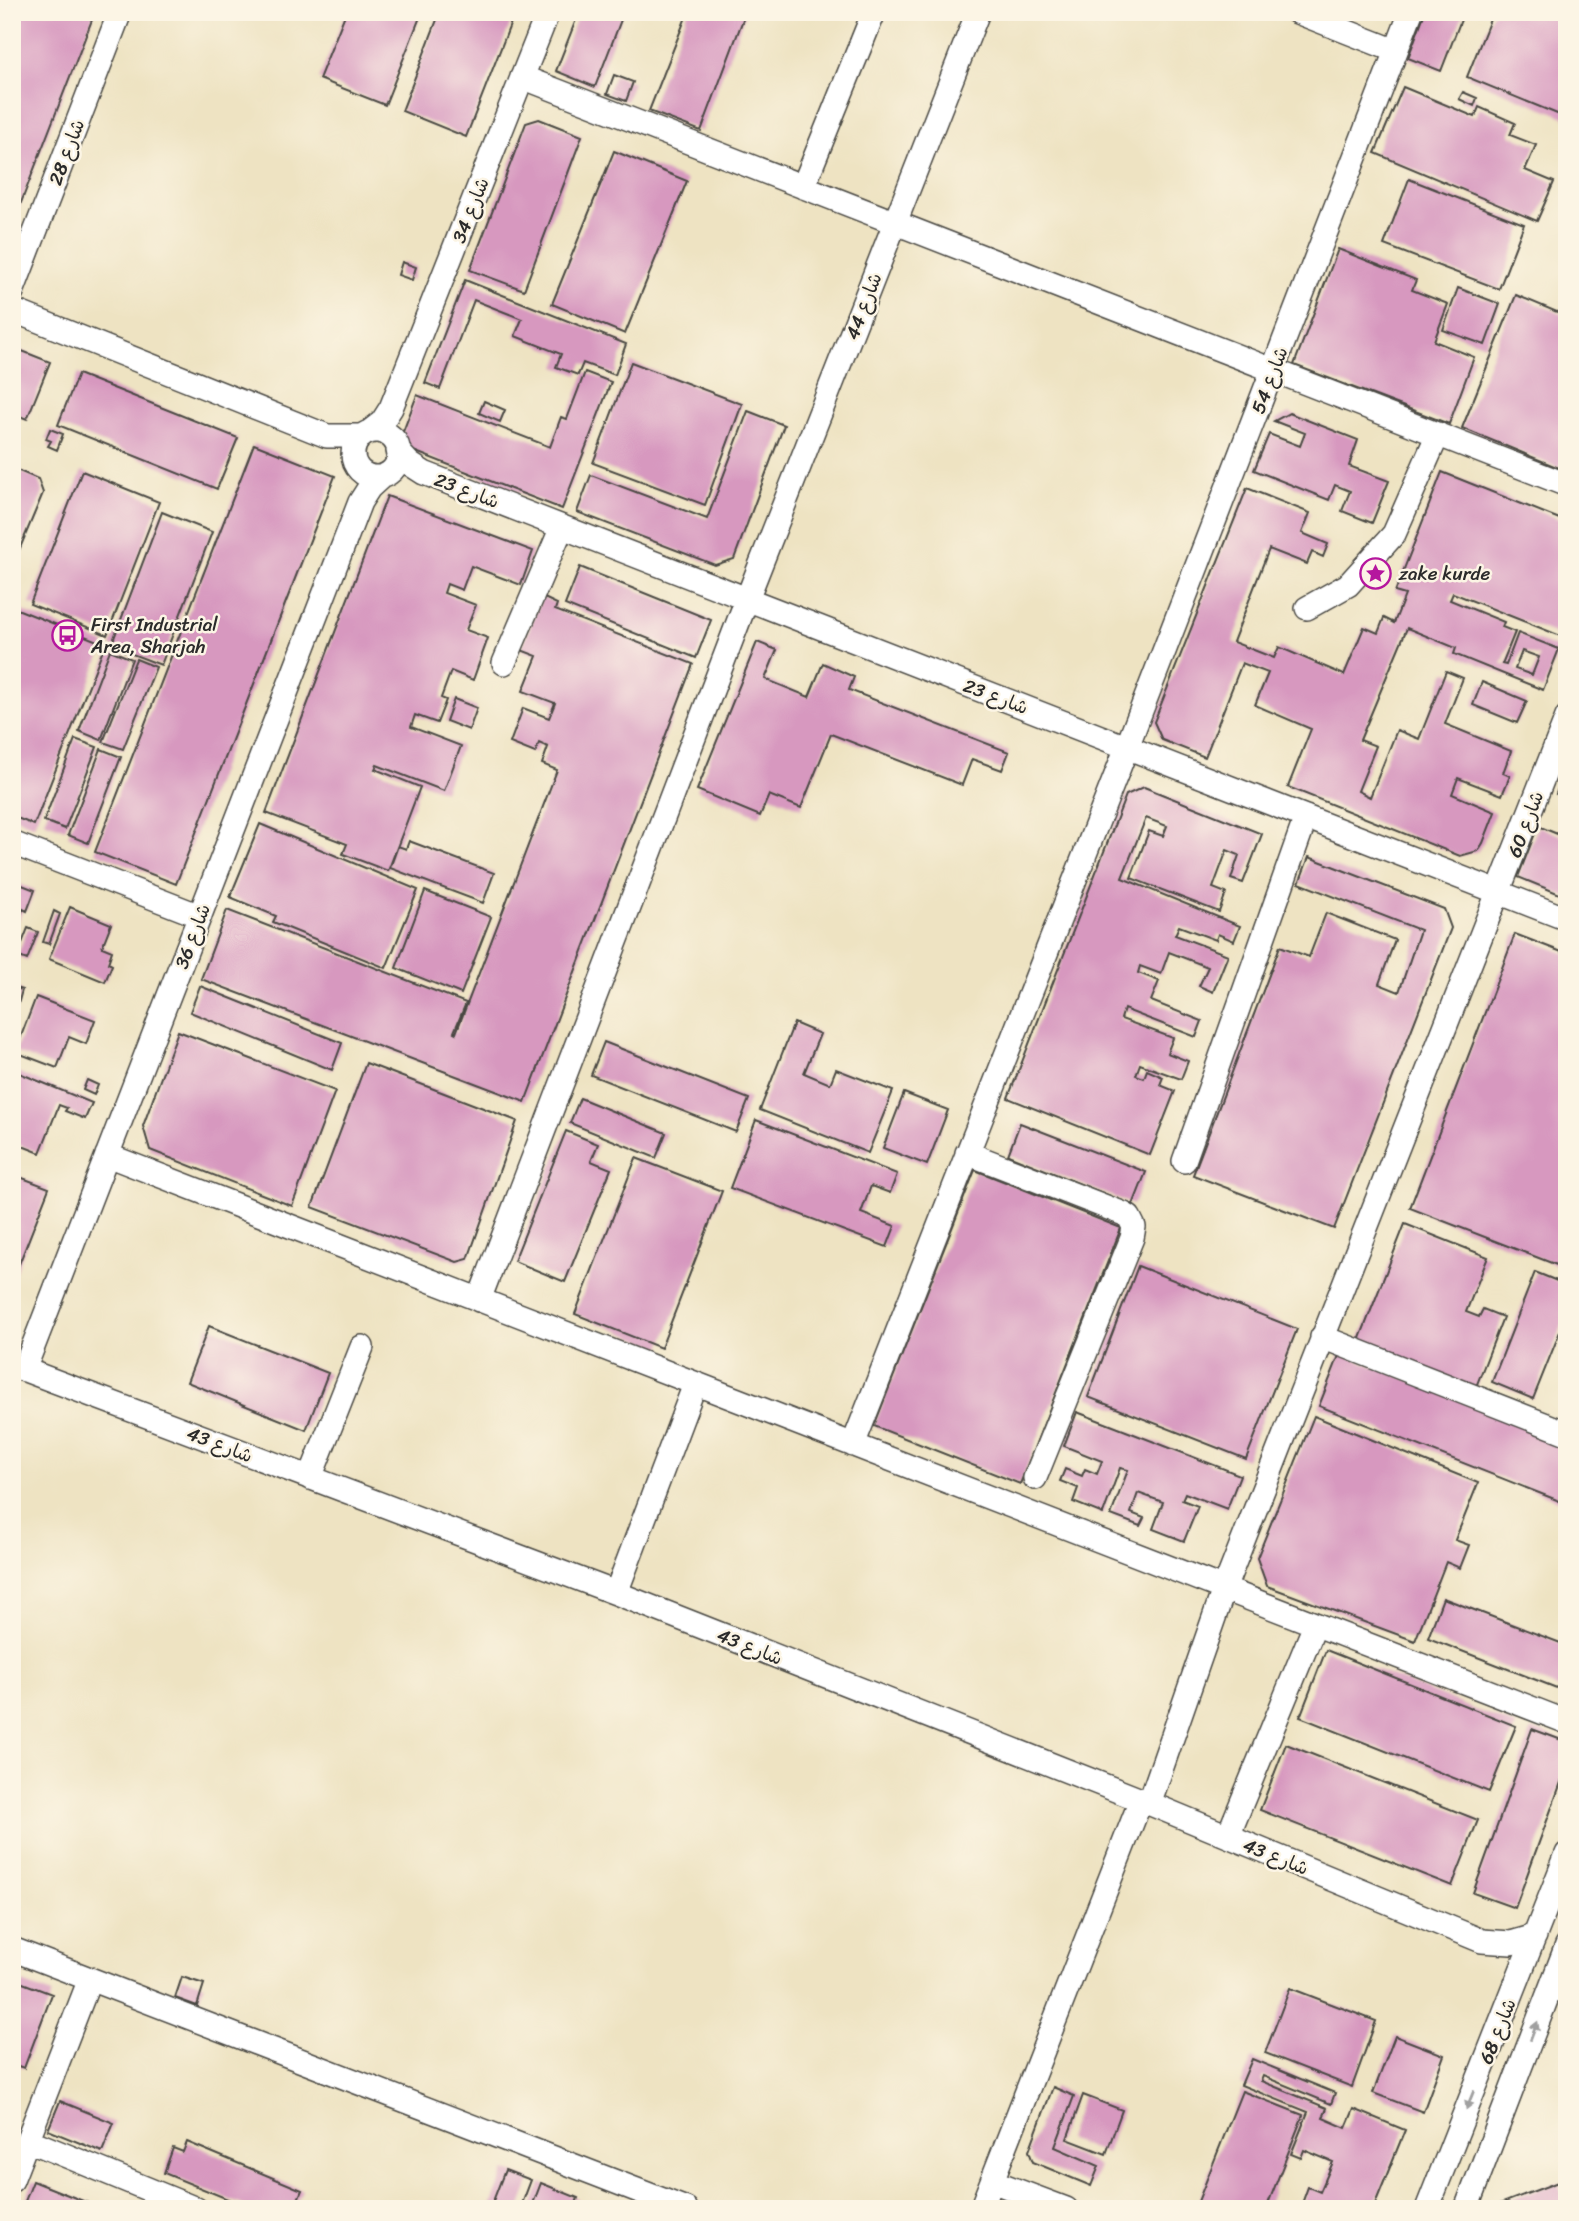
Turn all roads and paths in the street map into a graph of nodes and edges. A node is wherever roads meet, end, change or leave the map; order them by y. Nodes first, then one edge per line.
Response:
1 (120, 12) edge
2 (548, 12) edge
3 (874, 12) edge
4 (978, 12) edge
5 (1297, 12) edge
6 (1411, 12) edge
7 (1344, 21) edge
8 (1396, 51) junction
9 (522, 77) junction
10 (803, 187) junction
11 (895, 223) junction
12 (12, 292) edge
13 (12, 310) edge
14 (1273, 370) junction
15 (1437, 434) junction
16 (327, 436) junction
17 (380, 439) junction
18 (355, 463) junction
19 (425, 473) junction
20 (384, 475) junction
21 (1565, 480) edge
22 (360, 502) junction
23 (562, 527) junction
24 (747, 599) junction
25 (1307, 608) dead end
26 (504, 663) dead end
27 (1567, 717) edge
28 (1127, 747) junction
29 (1306, 817) junction
30 (12, 843) edge
31 (1498, 892) junction
32 (200, 916) junction
33 (1567, 919) edge
34 (967, 1153) junction
35 (107, 1155) junction
36 (1184, 1161) dead end
37 (479, 1300) junction
38 (1322, 1337) junction
39 (362, 1347) dead end
40 (18, 1367) edge
41 (695, 1384) junction
42 (1567, 1433) edge
43 (853, 1446) junction
44 (310, 1478) junction
45 (1035, 1478) dead end
46 (1224, 1589) junction
47 (616, 1593) junction
48 (1315, 1625) junction
49 (1567, 1722) edge
50 (1145, 1802) junction
51 (1228, 1836) junction
52 (1567, 1854) edge
53 (1535, 1936) junction
54 (1482, 1941) junction
55 (1567, 1945) edge
56 (12, 1949) edge
57 (90, 1979) junction
58 (1559, 1984) edge
59 (1515, 1986) junction
60 (28, 2140) junction
61 (12, 2180) edge
62 (992, 2181) junction
63 (196, 2209) edge
64 (686, 2209) edge
65 (981, 2209) edge
66 (1066, 2209) edge
67 (1427, 2209) edge
68 (1465, 2209) edge

1 - 12 street, شارع 28
2 - 9 street, شارع 34
3 - 10 street
4 - 11 street, شارع 44
5 - 7 street
6 - 8 street, شارع 54
7 - 8 street
8 - 14 street, شارع 54
9 - 10 street
9 - 17 street, شارع 34
10 - 11 street
11 - 14 street
11 - 24 street, شارع 44
13 - 16 street
14 - 15 street
14 - 28 street, شارع 54
15 - 21 street
15 - 25 street
16 - 17 street
16 - 18 street
17 - 18 street
17 - 19 street, شارع 23
17 - 20 street
18 - 20 street
18 - 22 street, شارع 36
19 - 20 street, شارع 23
19 - 23 street, شارع 23
20 - 22 street, شارع 36
22 - 32 street, شارع 36
23 - 24 street, شارع 23
23 - 26 street
24 - 28 street, شارع 23
24 - 37 street, شارع 44
27 - 31 street, شارع 60
28 - 29 street, شارع 23
28 - 34 street, شارع 54
29 - 31 street, شارع 23
29 - 36 street
30 - 32 street
31 - 33 street, شارع 23
31 - 38 street, شارع 60
32 - 35 street, شارع 36
34 - 43 street, شارع 54
34 - 45 street
35 - 37 street
35 - 40 street, شارع 36
37 - 41 street
38 - 42 street
38 - 46 street, شارع 60
39 - 44 street
40 - 44 street, شارع 43
41 - 43 street
41 - 47 street
43 - 46 street
44 - 47 street, شارع 43
46 - 48 street
46 - 50 street, شارع 60
47 - 50 street, شارع 43
48 - 49 street
48 - 51 street
50 - 51 street, شارع 43
50 - 62 street, شارع 60
51 - 54 street, شارع 43
52 - 53 street, شارع 68
53 - 54 street, شارع 43
53 - 59 street, شارع 68
54 - 59 street, شارع 43
55 - 58 street, شارع 68
56 - 57 street
57 - 60 street
57 - 64 street
68 -> 58 street, شارع 68
59 -> 67 street, شارع 68
60 - 61 street
60 - 63 street
62 - 65 street, شارع 60
62 - 66 street

